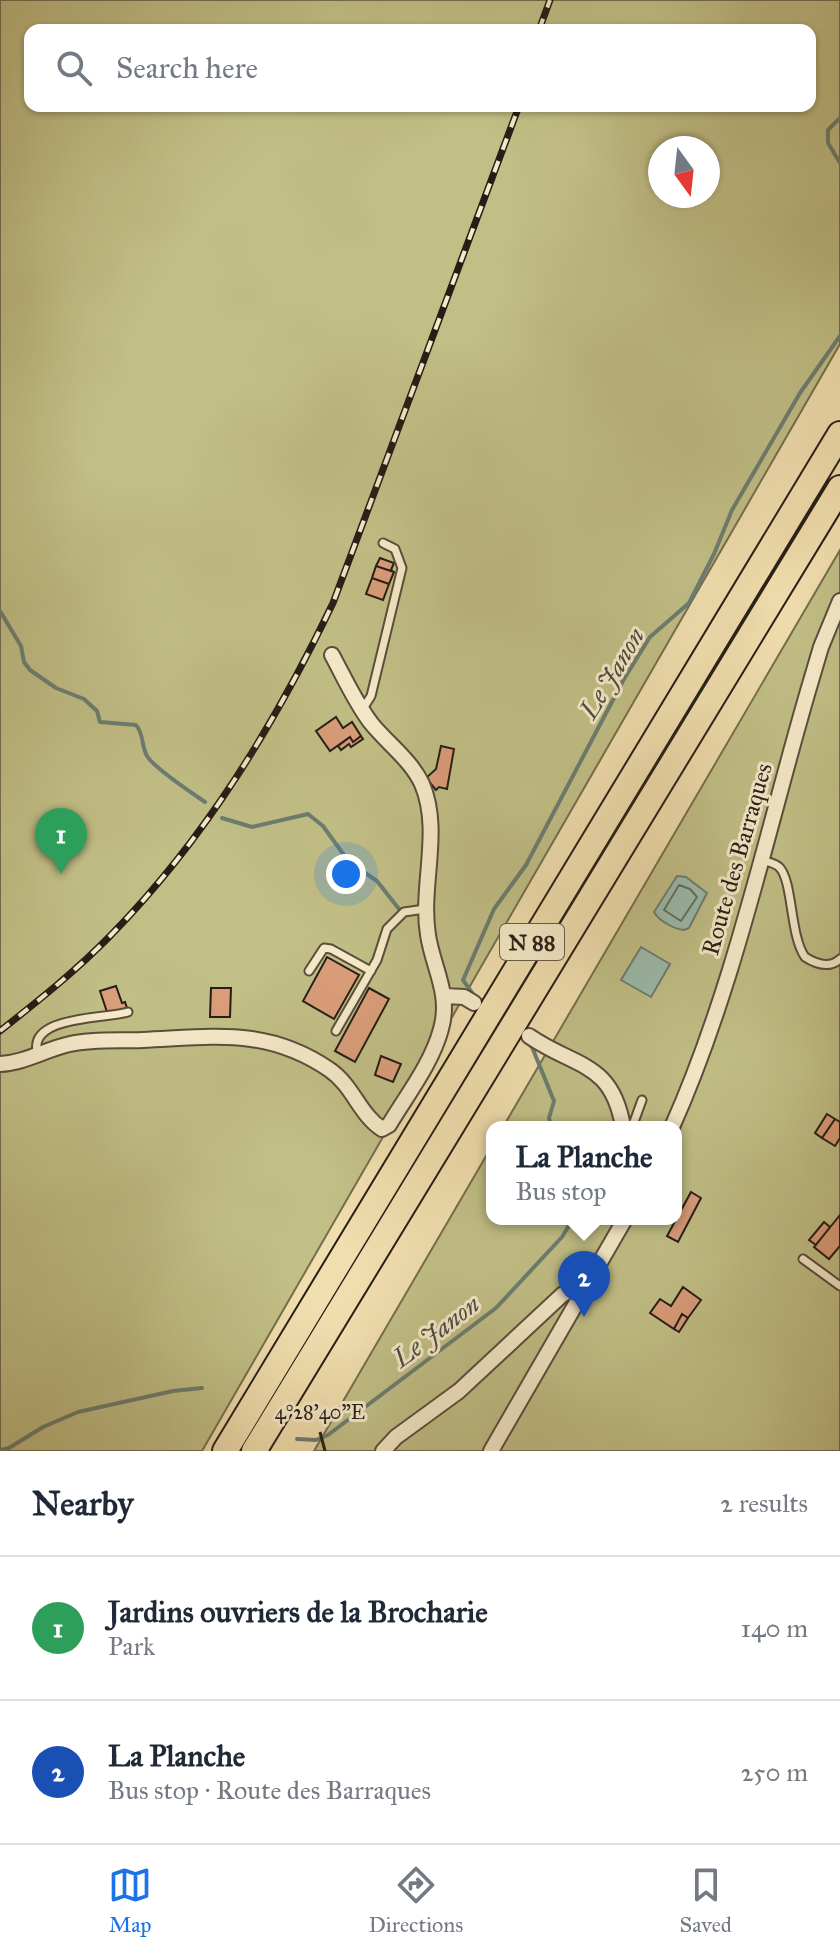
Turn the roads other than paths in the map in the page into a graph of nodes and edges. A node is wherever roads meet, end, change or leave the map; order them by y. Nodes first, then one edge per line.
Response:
1 (840, 434) edge
2 (840, 488) edge
3 (383, 543) dead end
4 (840, 601) edge
5 (332, 655) dead end
6 (362, 710) junction
7 (760, 860) junction
8 (425, 909) junction
9 (840, 959) edge
10 (309, 971) dead end
11 (371, 971) junction
12 (445, 996) junction
13 (474, 1003) dead end
14 (128, 1012) dead end
15 (336, 1031) dead end
16 (529, 1036) dead end
17 (38, 1055) junction
18 (0, 1064) edge
19 (642, 1100) dead end
20 (624, 1121) edge
21 (634, 1121) edge
22 (674, 1121) edge
23 (622, 1225) edge
24 (803, 1259) dead end
25 (840, 1286) edge
26 (585, 1289) junction
27 (225, 1451) edge
28 (254, 1451) edge
29 (383, 1451) edge
30 (491, 1451) edge

1 - 27 highway, N 88
2 - 28 highway, N 88
3 - 6 lane
4 - 7 street, Route des Barraques
5 - 6 street
6 - 8 street
7 - 9 lane
7 - 22 street, Route des Barraques
8 - 11 lane
8 - 12 street
10 - 11 lane
11 - 15 lane
12 - 13 street
12 - 17 street
14 - 17 lane
16 - 20 street
17 - 18 street
19 - 21 lane
23 - 26 street
24 - 25 lane
26 - 29 street
26 - 30 street

